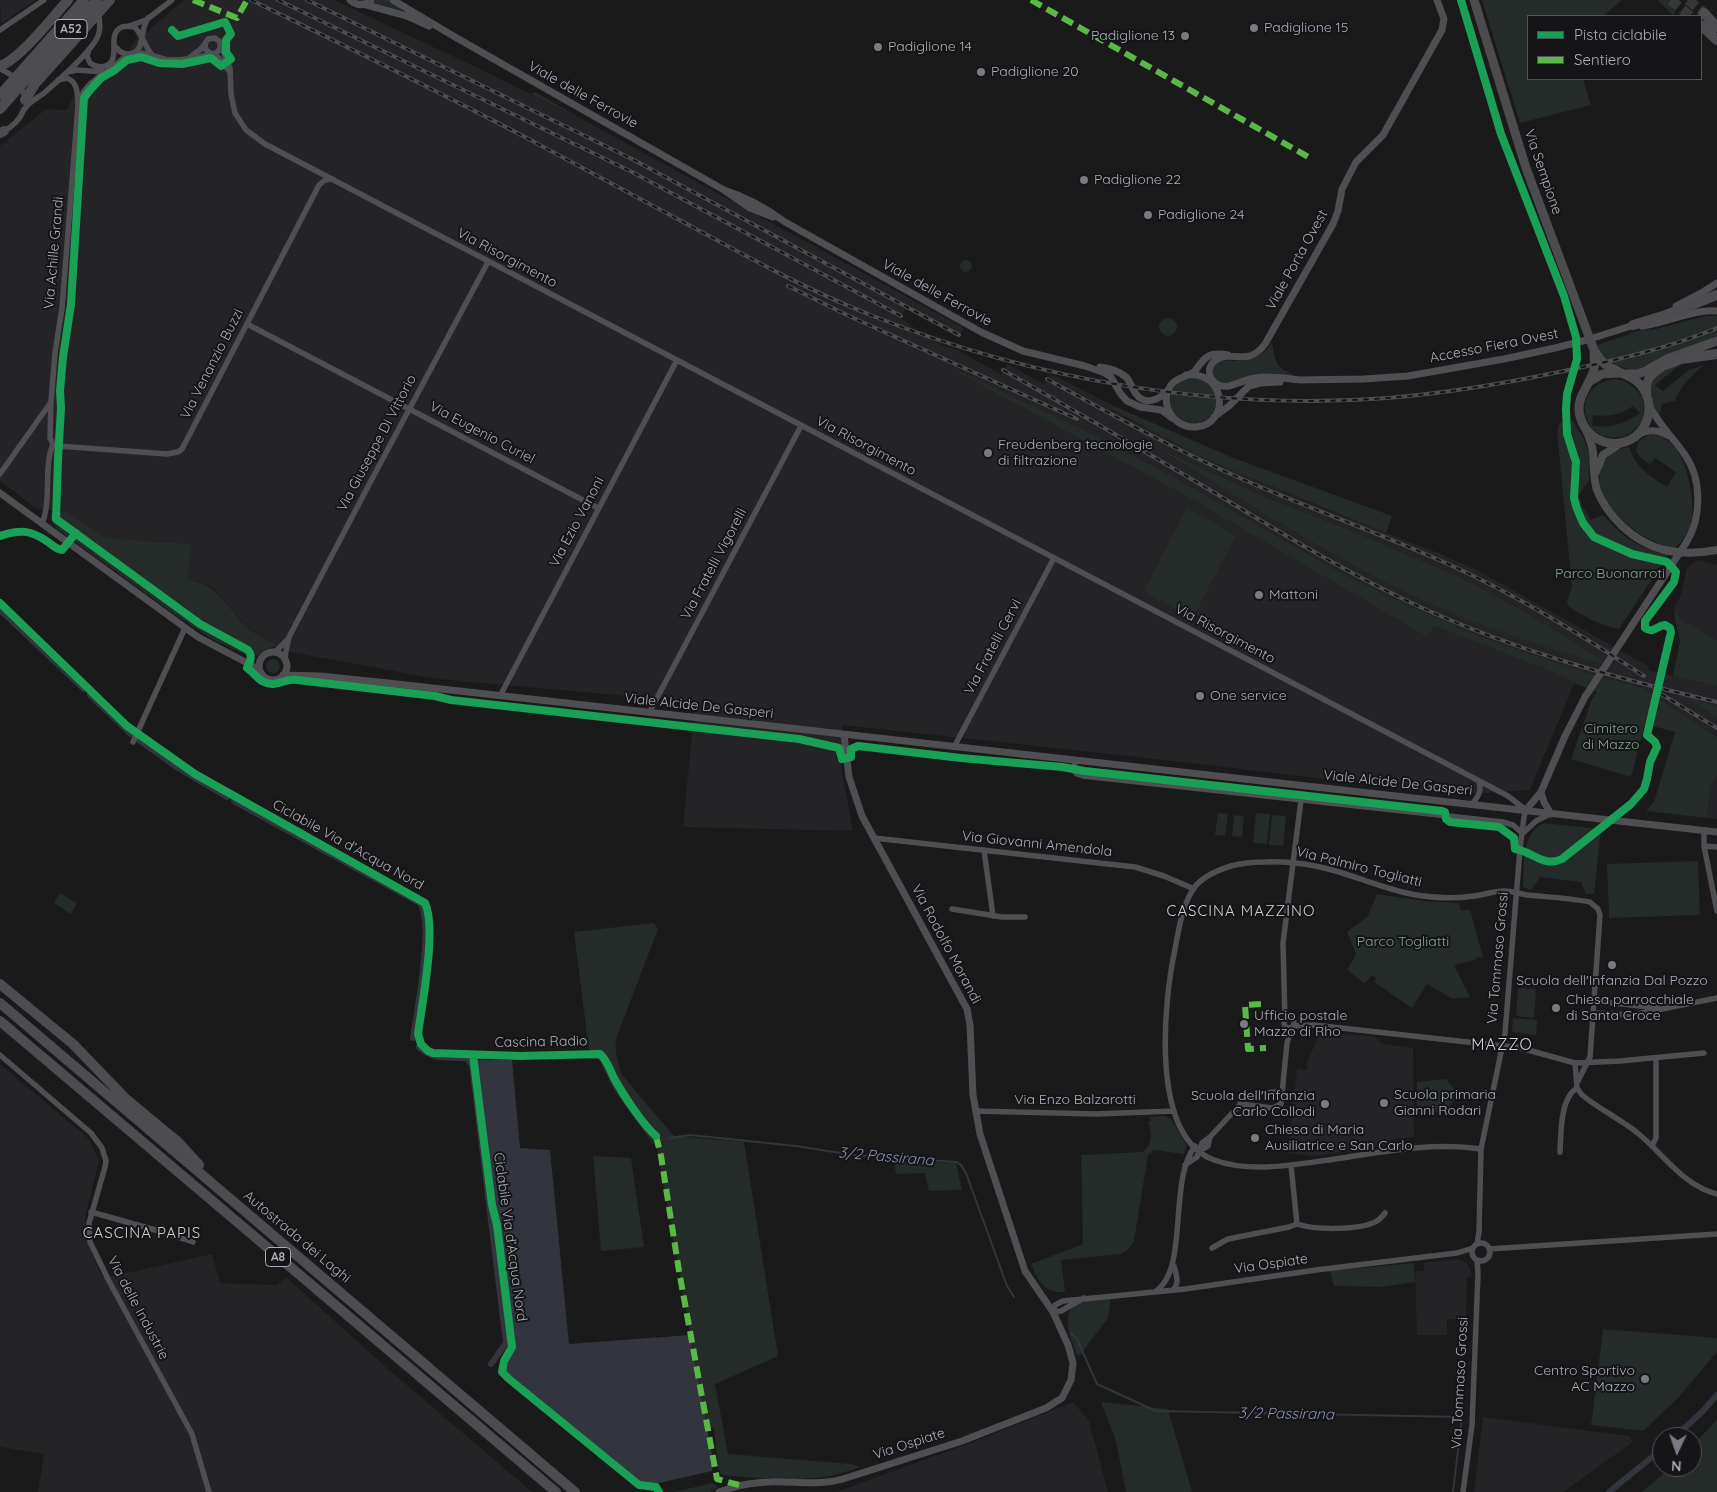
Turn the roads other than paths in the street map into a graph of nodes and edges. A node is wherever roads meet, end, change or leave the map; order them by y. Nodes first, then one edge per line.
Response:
1 (44, 0) edge
2 (68, 0) edge
3 (86, 0) edge
4 (97, 0) edge
5 (110, 0) edge
6 (172, 0) edge
7 (350, 0) edge
8 (371, 0) edge
9 (394, 0) edge
10 (1437, 0) edge
11 (1474, 0) edge
12 (363, 4) junction
13 (1704, 13) dead end
14 (148, 18) junction
15 (128, 26) junction
16 (1702, 26) edge
17 (1717, 27) edge
18 (0, 30) edge
19 (455, 37) junction
20 (142, 39) junction
21 (1717, 40) edge
22 (114, 42) junction
23 (206, 42) junction
24 (221, 46) junction
25 (90, 47) junction
26 (132, 54) junction
27 (211, 54) junction
28 (153, 56) junction
29 (190, 57) junction
30 (0, 68) edge
31 (106, 71) junction
32 (66, 74) junction
33 (231, 75) junction
34 (58, 80) junction
35 (0, 96) edge
36 (24, 105) junction
37 (78, 106) junction
38 (0, 109) edge
39 (1, 132) edge
40 (330, 179) junction
41 (488, 262) junction
42 (1717, 283) edge
43 (1717, 295) edge
44 (1717, 311) edge
45 (247, 324) junction
46 (1630, 326) junction
47 (1717, 341) edge
48 (1594, 350) junction
49 (1689, 352) junction
50 (1717, 354) edge
51 (1233, 357) junction
52 (677, 360) junction
53 (1665, 365) junction
54 (1085, 366) junction
55 (1623, 374) junction
56 (1186, 375) junction
57 (1301, 380) junction
58 (1213, 383) junction
59 (1588, 383) junction
60 (1168, 390) junction
61 (1648, 400) junction
62 (51, 402) junction
63 (410, 409) junction
64 (1214, 417) junction
65 (1172, 418) junction
66 (801, 426) junction
67 (1584, 426) junction
68 (1636, 436) junction
69 (1673, 439) junction
70 (1620, 443) junction
71 (53, 444) junction
72 (0, 474) edge
73 (1595, 478) junction
74 (0, 493) edge
75 (598, 508) junction
76 (42, 524) junction
77 (1717, 550) edge
78 (1054, 558) junction
79 (185, 628) junction
80 (289, 637) junction
81 (275, 652) junction
82 (239, 658) junction
83 (260, 659) junction
84 (286, 661) junction
85 (260, 671) junction
86 (283, 675) junction
87 (320, 676) junction
88 (500, 696) junction
89 (649, 713) junction
90 (844, 735) junction
91 (133, 742) dead end
92 (954, 747) junction
93 (1075, 760) junction
94 (1479, 782) junction
95 (1541, 792) junction
96 (1301, 800) junction
97 (1472, 804) junction
98 (1526, 810) junction
99 (1551, 814) junction
100 (1704, 830) junction
101 (1717, 832) edge
102 (1522, 834) junction
103 (874, 838) junction
104 (1704, 846) junction
105 (1717, 847) edge
106 (984, 850) junction
107 (1294, 863) junction
108 (1714, 879) edge
109 (1194, 889) junction
110 (1516, 893) junction
111 (952, 909) dead end
112 (1717, 911) edge
113 (993, 916) junction
114 (1025, 917) dead end
115 (0, 982) edge
116 (1717, 998) edge
117 (1595, 1001) junction
118 (1286, 1002) junction
119 (0, 1003) edge
120 (1630, 1005) junction
121 (1666, 1008) junction
122 (1594, 1013) junction
123 (1630, 1015) junction
124 (0, 1021) edge
125 (1285, 1023) junction
126 (1293, 1023) junction
127 (0, 1025) edge
128 (23, 1040) junction
129 (1287, 1043) junction
130 (1503, 1046) junction
131 (1704, 1053) dead end
132 (0, 1055) edge
133 (1656, 1058) junction
134 (1589, 1062) junction
135 (1575, 1063) junction
136 (1578, 1084) junction
137 (1282, 1092) junction
138 (1240, 1104) junction
139 (975, 1111) junction
140 (1174, 1111) junction
141 (1207, 1139) junction
142 (1194, 1146) junction
143 (1652, 1146) junction
144 (1481, 1149) junction
145 (1560, 1152) dead end
146 (1209, 1158) junction
147 (1194, 1160) junction
148 (1185, 1166) junction
149 (1291, 1166) junction
150 (1717, 1194) edge
151 (232, 1200) junction
152 (91, 1212) junction
153 (1385, 1213) dead end
154 (1297, 1224) junction
155 (1717, 1234) edge
156 (193, 1242) dead end
157 (1476, 1247) junction
158 (1212, 1248) dead end
159 (1489, 1249) junction
160 (1479, 1260) junction
161 (1173, 1264) junction
162 (1170, 1273) junction
163 (1173, 1290) junction
164 (1154, 1292) junction
165 (1053, 1312) junction
166 (209, 1492) edge
167 (556, 1492) edge
168 (575, 1492) edge
169 (719, 1492) edge
170 (1463, 1492) edge

1 - 18 street
2 - 30 highway
3 - 25 street
3 - 35 highway, A52
4 - 38 highway, A52
5 - 36 highway
6 - 14 street
7 - 12 street, Viale delle Ferrovie
8 - 12 street
9 - 19 street, Viale delle Ferrovie
10 - 51 street, Viale Porta Ovest
11 - 48 main road, Via Sempione
12 - 19 street, Viale delle Ferrovie
13 - 17 highway
14 - 15 street
14 - 20 street
15 - 20 street
15 - 22 street
16 - 21 highway
19 - 54 street, Viale delle Ferrovie
20 - 26 street
20 - 28 street
22 - 25 street
22 - 26 street
23 - 24 street
23 - 27 street
23 - 29 street
24 - 27 street
24 - 33 street, Via Risorgimento
25 - 32 street
26 - 28 street
26 - 31 street, Via Achille Grandi
27 - 29 street
27 - 33 street
28 - 29 street
30 - 36 street
31 - 32 street
31 - 37 street, Via Achille Grandi
32 - 34 street
33 - 40 street, Via Risorgimento
34 - 36 street
34 - 37 street, Via Achille Grandi
36 - 39 street
37 - 62 street, Via Achille Grandi
40 - 41 street, Via Risorgimento
40 - 45 street, Via Venanzio Buzzi
41 - 52 street, Via Risorgimento
41 - 63 street, Via Giuseppe Di Vittorio
42 - 46 street
43 - 46 highway
44 - 46 street
45 - 63 street, Via Eugenio Curiel
45 - 71 street, Via Venanzio Buzzi
46 - 57 street, Accesso Fiera Ovest
47 - 49 main road
48 - 55 main road, Via Sempione
48 - 59 main road, Via Sempione
49 - 53 main road
49 - 55 main road
50 - 53 highway
51 - 56 street, Viale Porta Ovest
51 - 58 street, Viale Porta Ovest
52 - 66 street, Via Risorgimento
52 - 75 street, Via Ezio Vanoni
53 - 61 main road
54 - 60 street, Viale delle Ferrovie
54 - 65 street, Viale delle Ferrovie
55 - 59 main road
55 - 61 main road
56 - 58 street
56 - 60 street
57 - 58 street
57 - 64 street
58 - 64 street
59 - 67 main road
60 - 65 street
61 - 68 main road
61 - 69 street
62 - 71 street, Via Achille Grandi
62 - 72 street
63 - 75 street, Via Eugenio Curiel
63 - 80 street, Via Giuseppe Di Vittorio
64 - 65 street
66 - 78 street, Via Risorgimento
66 - 89 street, Via Fratelli Vigorelli
67 - 70 main road
67 - 73 main road
68 - 69 street
68 - 70 main road
69 - 95 street
70 - 73 main road
71 - 76 street, Via Achille Grandi
73 - 77 main road
74 - 76 street
75 - 88 street, Via Ezio Vanoni
76 - 79 street
78 - 92 street, Via Fratelli Cervi
78 - 94 street, Via Risorgimento
79 - 82 street
79 - 91 street
80 - 81 street, Via Giuseppe Di Vittorio
80 - 84 street, Via Giuseppe Di Vittorio
81 - 83 street
81 - 84 street
82 - 83 street
82 - 85 street
83 - 85 street
84 - 86 street
84 - 87 street, Viale Alcide De Gasperi
85 - 86 street
86 - 87 street, Viale Alcide De Gasperi
87 - 88 street, Viale Alcide De Gasperi
88 - 89 street, Viale Alcide De Gasperi
89 - 90 street, Viale Alcide De Gasperi
90 - 92 street, Viale Alcide De Gasperi
90 - 103 street, Via Rodolfo Morandi
92 - 93 street, Viale Alcide De Gasperi
93 - 96 street, Viale Alcide De Gasperi
93 - 97 street, Viale Alcide De Gasperi
94 - 97 street
94 - 98 street, Via Risorgimento
95 - 98 street
95 - 99 street
96 - 102 street, Viale Alcide De Gasperi
96 - 107 street
97 - 98 street, Viale Alcide De Gasperi
98 - 99 street, Viale Alcide De Gasperi
98 - 102 street, Via Tommaso Grossi
99 - 100 street, Viale Alcide De Gasperi
99 - 102 street
100 - 101 street, Viale Alcide De Gasperi
100 - 104 street
102 - 110 street, Via Tommaso Grossi
103 - 106 street, Via Giovanni Amendola
103 - 139 street, Via Rodolfo Morandi
104 - 105 street
104 - 108 street
106 - 109 street, Via Giovanni Amendola
106 - 113 street
107 - 109 street, Via Palmiro Togliatti
107 - 110 street, Via Palmiro Togliatti
107 - 118 street
108 - 112 street
109 - 140 street, Via Palmiro Togliatti
110 - 117 street, Via Palmiro Togliatti
110 - 130 street, Via Tommaso Grossi
111 - 113 street
113 - 114 street
115 - 151 highway
116 - 121 street
117 - 120 street
117 - 122 street
118 - 125 street
118 - 126 street
119 - 151 highway, Autostrada dei Laghi / A8
120 - 121 street
120 - 123 street
121 - 123 street
122 - 123 street
122 - 134 street
124 - 128 highway, Autostrada dei Laghi / A8
125 - 126 street
125 - 129 street
126 - 129 street
126 - 130 street
127 - 128 highway
128 - 167 highway, Autostrada dei Laghi / A8
129 - 137 street
130 - 135 street
130 - 144 street, Via Tommaso Grossi
131 - 133 street
132 - 152 street, Via delle Industrie
133 - 134 street
133 - 143 street
134 - 135 street
134 - 136 street
135 - 136 street
136 - 143 street
136 - 145 street
137 - 138 street
137 - 138 street
138 - 141 street
139 - 140 street, Via Enzo Balzarotti
139 - 165 street, Via Rodolfo Morandi
140 - 142 street, Via Palmiro Togliatti
141 - 142 street
141 - 142 street
142 - 146 street, Via Palmiro Togliatti
142 - 147 street
142 - 148 street
143 - 150 street
144 - 149 street, Via Palmiro Togliatti
144 - 157 street, Via Tommaso Grossi
146 - 147 street
146 - 149 street, Via Palmiro Togliatti
147 - 148 street
148 - 161 street
149 - 154 street
151 - 168 highway, Autostrada dei Laghi / A8
152 - 156 street
152 - 166 street, Via delle Industrie
153 - 154 street
154 - 158 street
155 - 159 street
157 - 159 street
157 - 160 street, Via Tommaso Grossi
157 - 163 street, Via Ospiate
159 - 160 street
160 - 170 street, Via Tommaso Grossi
161 - 162 street
161 - 163 street
162 - 163 street
162 - 164 street
163 - 164 street, Via Ospiate
164 - 165 street, Via Ospiate
165 - 169 street, Via Ospiate

